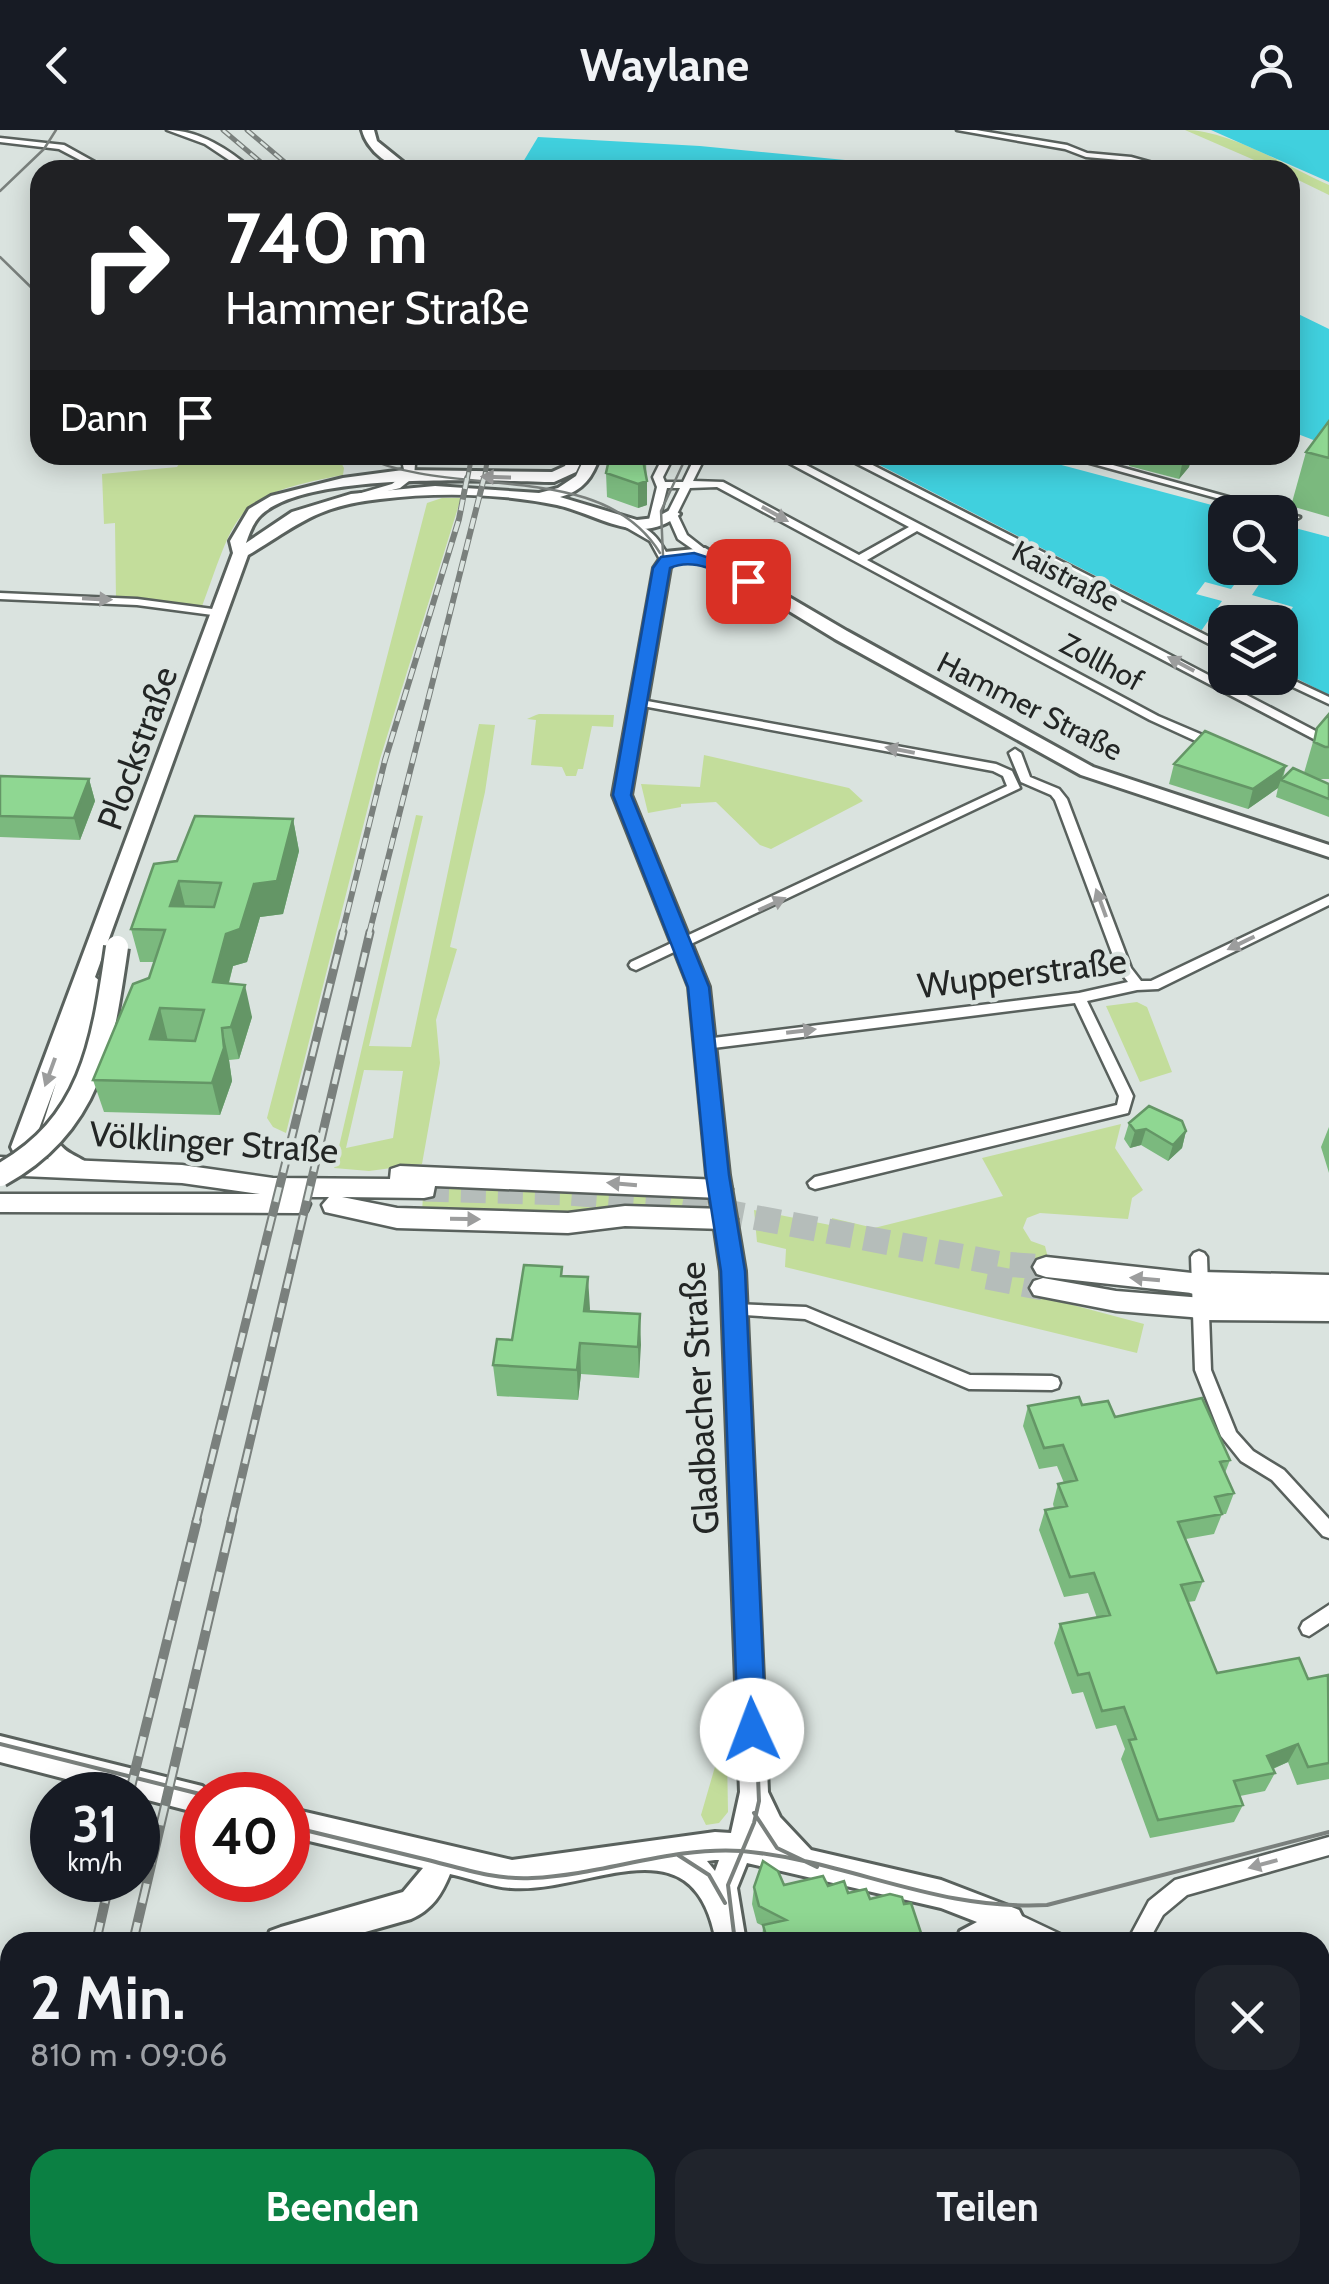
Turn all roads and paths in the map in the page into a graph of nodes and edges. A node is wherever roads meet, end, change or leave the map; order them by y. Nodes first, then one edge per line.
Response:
1 (54, 130) edge
2 (171, 130) edge
3 (368, 130) edge
4 (961, 130) edge
5 (0, 140) edge
6 (47, 143) junction
7 (84, 160) edge
8 (234, 160) edge
9 (393, 160) edge
10 (1126, 160) edge
11 (404, 465) edge
12 (406, 465) edge
13 (411, 465) edge
14 (574, 465) edge
15 (589, 465) edge
16 (664, 465) edge
17 (695, 465) edge
18 (799, 465) edge
19 (865, 465) edge
20 (1102, 465) edge
21 (686, 484) junction
22 (661, 485) junction
23 (1179, 486) junction
24 (321, 487) junction
25 (521, 495) junction
26 (1209, 495) edge
27 (1213, 495) edge
28 (355, 498) junction
29 (316, 508) junction
30 (255, 512) junction
31 (672, 514) junction
32 (628, 524) junction
33 (653, 524) junction
34 (918, 526) junction
35 (272, 530) junction
36 (241, 553) junction
37 (705, 554) junction
38 (859, 560) junction
39 (666, 561) junction
40 (725, 568) junction
41 (0, 596) edge
42 (220, 612) junction
43 (1208, 640) edge
44 (1298, 686) edge
45 (636, 702) junction
46 (1329, 702) edge
47 (1329, 742) edge
48 (1023, 748) junction
49 (1221, 748) edge
50 (996, 768) junction
51 (1329, 851) edge
52 (118, 894) junction
53 (1329, 900) edge
54 (684, 945) junction
55 (93, 964) junction
56 (636, 965) dead end
57 (1137, 985) junction
58 (1079, 998) junction
59 (705, 1044) junction
60 (10, 1164) edge
61 (82, 1170) junction
62 (815, 1182) dead end
63 (720, 1189) junction
64 (423, 1196) tunnel mouth
65 (336, 1197) junction
66 (0, 1203) edge
67 (240, 1203) junction
68 (724, 1219) junction
69 (1044, 1278) tunnel mouth
70 (1201, 1283) junction
71 (1329, 1287) edge
72 (1329, 1309) edge
73 (735, 1310) junction
74 (1052, 1383) dead end
75 (1329, 1531) edge
76 (1329, 1613) edge
77 (1310, 1628) dead end
78 (0, 1749) edge
79 (754, 1792) junction
80 (180, 1794) edge
81 (310, 1827) edge
82 (737, 1846) junction
83 (1329, 1846) edge
84 (657, 1854) junction
85 (801, 1858) junction
86 (441, 1860) junction
87 (722, 1904) junction
88 (999, 1931) edge
89 (314, 1932) edge
90 (729, 1932) edge
91 (1145, 1932) edge

1 - 6 street
2 - 8 street
3 - 9 street
4 - 10 street
5 - 6 street
6 - 7 street
11 - 24 street
12 - 28 street
14 -> 13 street
15 - 25 street
16 - 22 street
17 - 21 street
18 - 34 street, Kaistraße
19 - 43 street
20 - 23 street
21 - 22 street, Zollhof
21 - 31 street
21 -> 38 street, Zollhof
22 - 33 street
23 - 26 street
23 - 27 street
24 - 29 street
24 - 30 street
25 - 28 street
25 - 32 street
28 - 29 street
29 - 35 street
30 - 35 street
30 - 36 street, Plockstraße
31 - 33 street
31 - 37 street
32 - 33 street
32 - 39 street
34 - 38 street
47 -> 34 street, Kaistraße
35 - 36 street
36 - 42 street, Plockstraße
37 - 39 street
37 - 40 street, Hammer Straße
38 - 49 street, Zollhof
39 - 40 street, Hammer Straße
39 - 45 street, Gladbacher Straße
40 - 48 street, Hammer Straße
41 -> 42 street
42 - 52 street, Plockstraße
44 - 46 street
50 -> 45 street
45 - 54 street, Gladbacher Straße
48 - 50 street
48 - 51 street, Hammer Straße
57 -> 48 street
54 -> 50 street
52 - 55 street, Plockstraße
52 - 60 street, bridge
53 -> 57 street, Wupperstraße
54 - 56 street
54 - 59 street, Gladbacher Straße
55 -> 60 street, Plockstraße
55 - 61 street, Plockstraße
57 - 58 street, Wupperstraße
59 -> 58 street, Wupperstraße
58 - 62 street
59 - 63 street, Gladbacher Straße
60 - 61 main road, Völklinger Straße
60 - 67 main road
61 - 65 main road, Völklinger Straße
63 -> 65 main road
63 - 68 street, Gladbacher Straße
64 - 65 main road, Völklinger Straße
65 - 67 main road, Völklinger Straße
65 -> 68 main road
66 - 67 main road, Völklinger Straße
68 - 73 street, Gladbacher Straße
69 - 70 main road
70 - 71 highway
70 - 72 highway
70 - 75 street
73 - 74 street
73 - 79 street, Gladbacher Straße
76 - 77 street
78 - 80 street
79 - 82 street, Gladbacher Straße
79 - 85 street
81 - 86 street
82 - 84 street
82 - 85 street
82 - 87 street, Gladbacher Straße
83 -> 91 street
84 - 86 street
84 - 87 street
85 - 88 street
86 - 89 street
87 - 90 street

